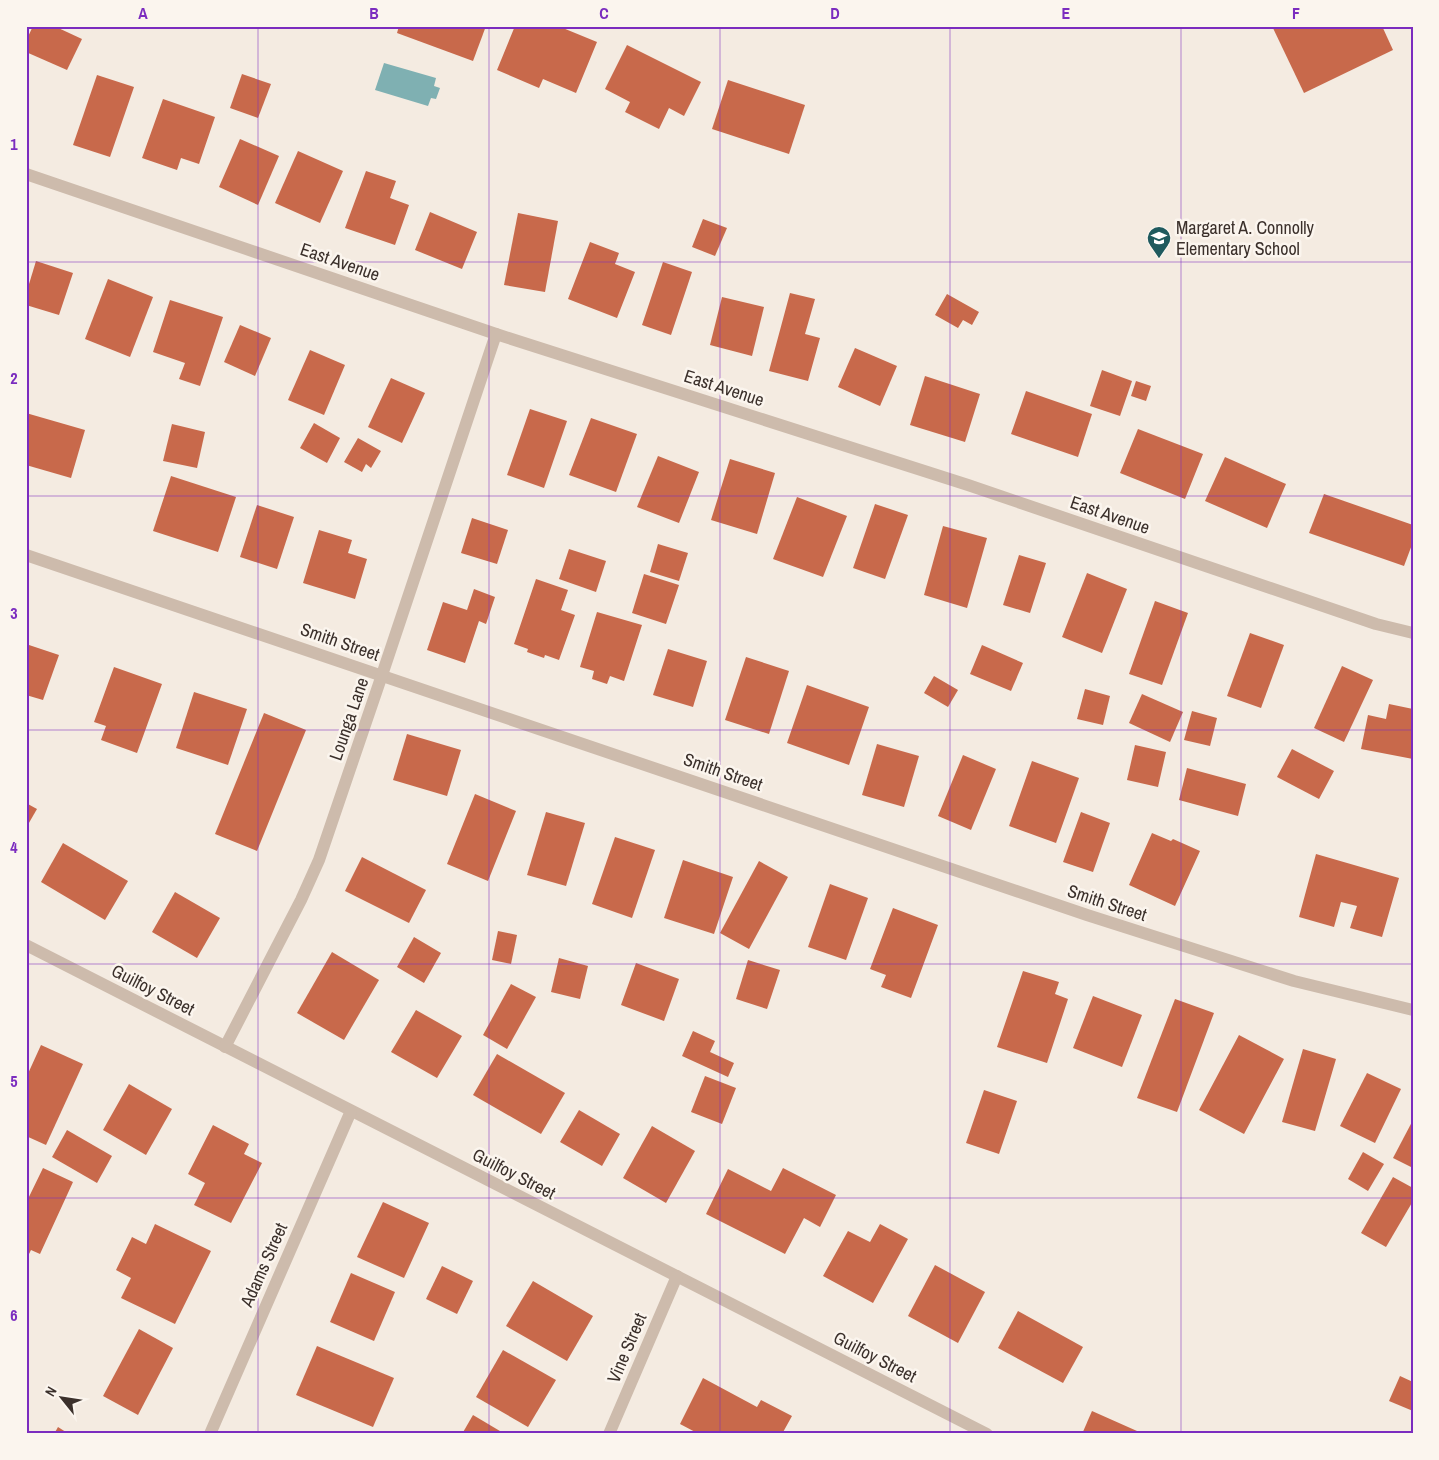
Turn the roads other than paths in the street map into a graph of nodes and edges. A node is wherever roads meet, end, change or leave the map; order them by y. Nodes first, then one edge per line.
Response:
1 (26, 174) edge
2 (496, 334) junction
3 (26, 555) edge
4 (1413, 633) edge
5 (382, 675) junction
6 (26, 945) edge
7 (1413, 1010) edge
8 (225, 1046) junction
9 (351, 1111) junction
10 (677, 1276) junction
11 (210, 1434) edge
12 (609, 1434) edge
13 (987, 1434) edge

1 - 2 street, East Avenue
2 - 4 street, East Avenue
2 - 5 street, Lounga Lane
3 - 5 street, Smith Street
5 - 7 street, Smith Street
5 - 8 street, Lounga Lane
6 - 8 street, Guilfoy Street
8 - 9 street, Guilfoy Street
9 - 10 street, Guilfoy Street
9 - 11 street, Adams Street
10 - 12 street, Vine Street
10 - 13 street, Guilfoy Street

